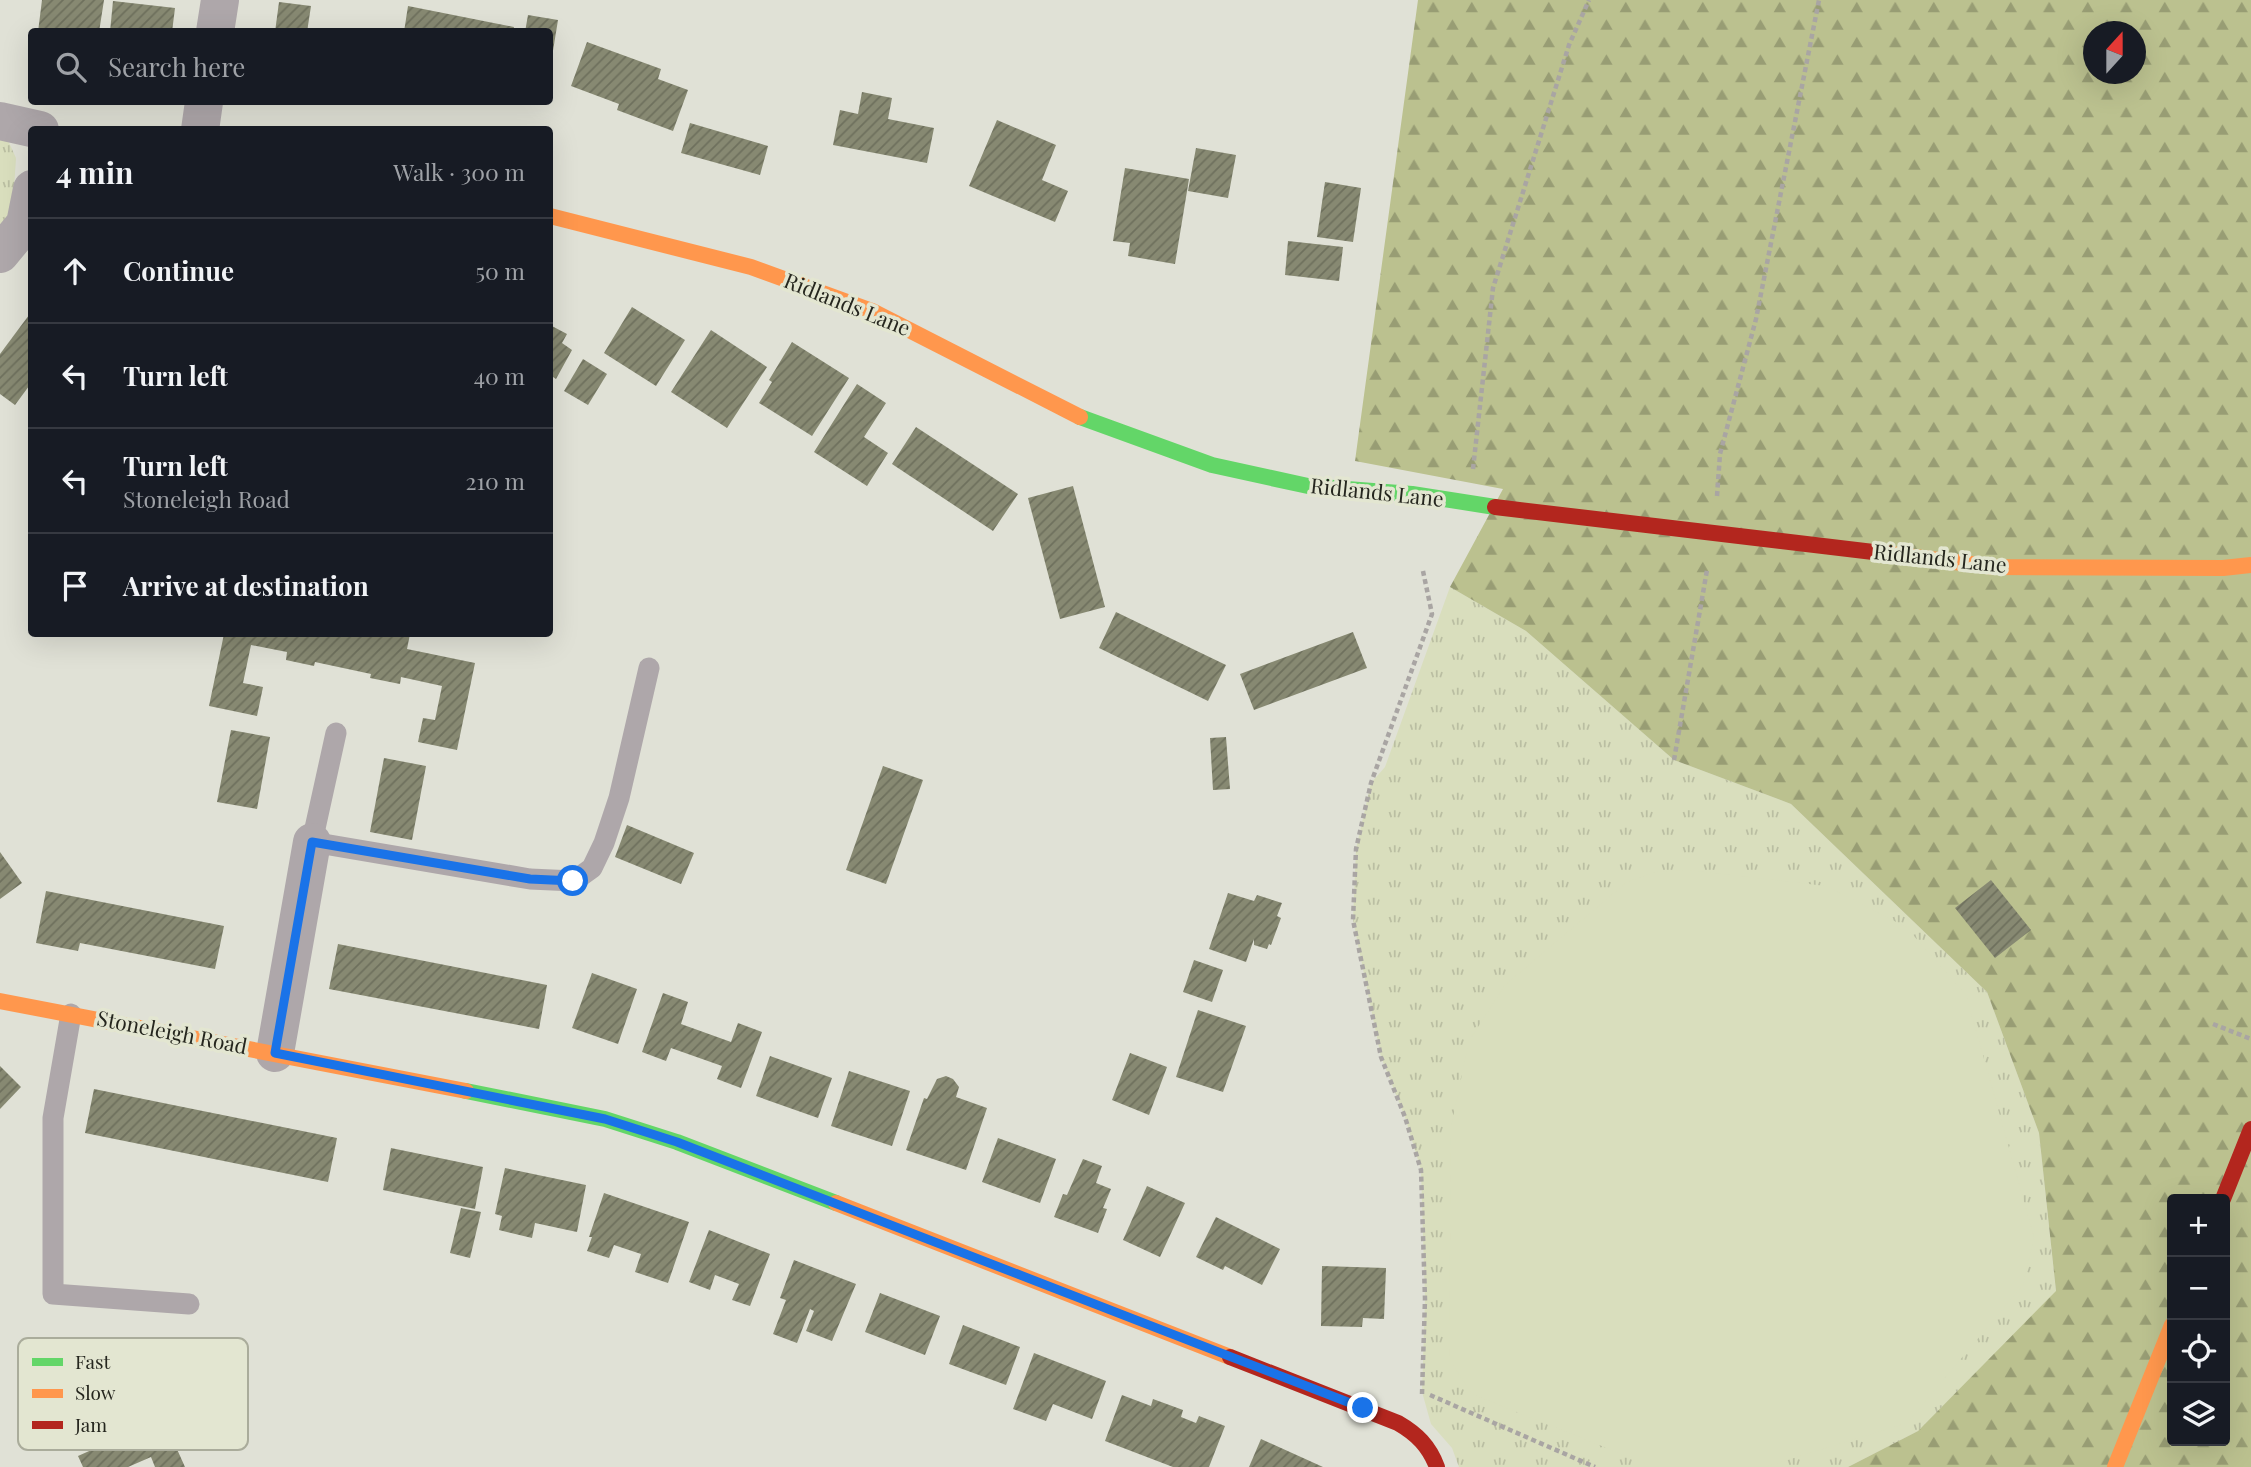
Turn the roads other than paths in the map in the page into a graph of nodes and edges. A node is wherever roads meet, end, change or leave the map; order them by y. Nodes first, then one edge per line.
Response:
1 (220, 0) edge
2 (216, 28) edge
3 (204, 105) edge
4 (0, 121) edge
5 (201, 126) edge
6 (28, 127) edge
7 (28, 209) edge
8 (553, 217) edge
9 (0, 254) edge
10 (2251, 565) edge
11 (649, 668) dead end
12 (336, 733) dead end
13 (312, 842) junction
14 (0, 1001) edge
15 (71, 1014) junction
16 (275, 1053) junction
17 (2251, 1129) edge
18 (2225, 1194) edge
19 (190, 1304) dead end
20 (2167, 1337) edge
21 (1437, 1467) edge
22 (2115, 1467) edge

1 - 2 street
3 - 5 street
4 - 6 street
7 - 9 street
8 - 10 street, Ridlands Lane
11 - 13 lane
12 - 13 lane
13 - 16 street
14 - 15 street, Stoneleigh Road
15 - 16 street, Stoneleigh Road
15 - 19 lane
16 - 21 street, Stoneleigh Road
17 - 18 street
20 - 22 street

